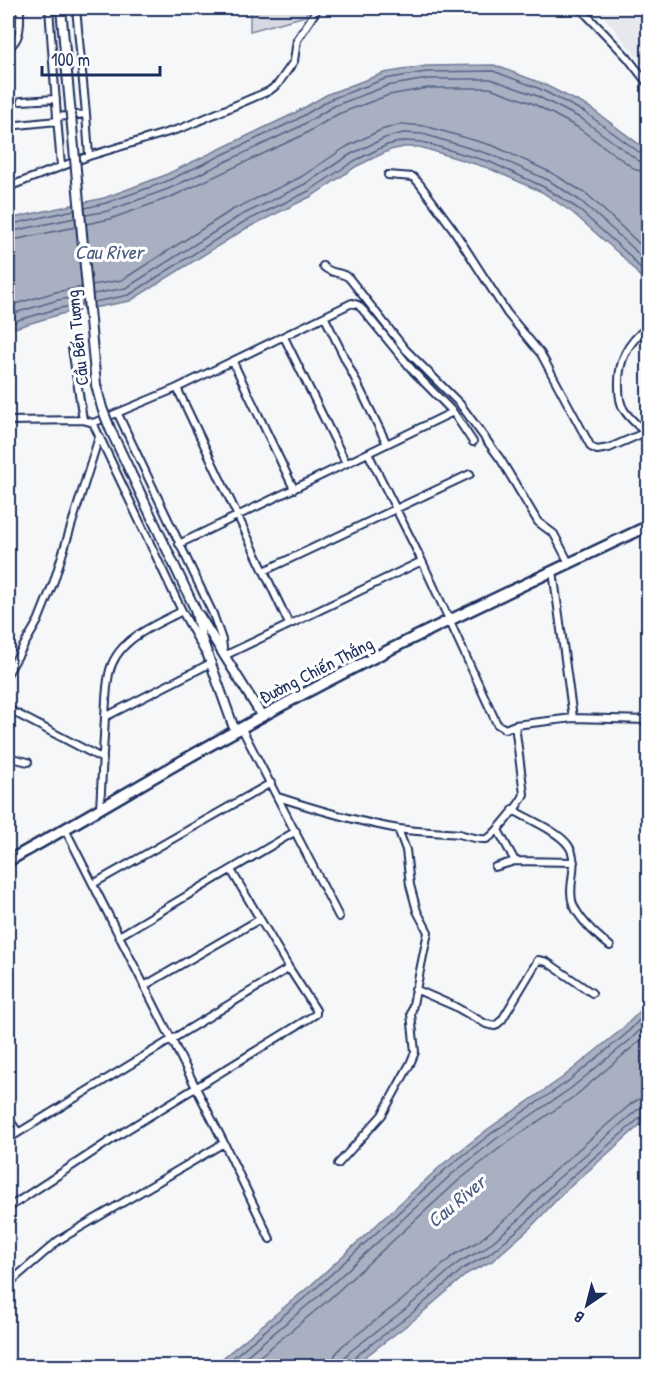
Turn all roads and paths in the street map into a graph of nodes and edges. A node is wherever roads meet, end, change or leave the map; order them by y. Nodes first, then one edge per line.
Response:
1 (20, 8) edge
2 (49, 8) edge
3 (61, 8) edge
4 (76, 8) edge
5 (318, 8) edge
6 (580, 8) edge
7 (8, 48) edge
8 (648, 84) edge
9 (56, 99) junction
10 (21, 101) dead end
11 (86, 114) junction
12 (57, 119) junction
13 (8, 126) edge
14 (89, 156) junction
15 (61, 166) junction
16 (388, 175) dead end
17 (8, 187) edge
18 (323, 266) dead end
19 (325, 318) junction
20 (648, 327) edge
21 (284, 337) junction
22 (72, 348) dead end
23 (233, 362) junction
24 (177, 388) junction
25 (453, 412) junction
26 (118, 414) junction
27 (83, 420) junction
28 (8, 421) edge
29 (93, 423) junction
30 (646, 436) edge
31 (99, 437) junction
32 (473, 442) dead end
33 (387, 444) junction
34 (369, 453) junction
35 (346, 463) junction
36 (470, 474) dead end
37 (294, 489) junction
38 (396, 508) junction
39 (237, 516) junction
40 (648, 526) edge
41 (180, 544) junction
42 (422, 561) junction
43 (569, 564) junction
44 (264, 571) junction
45 (553, 571) junction
46 (195, 609) junction
47 (182, 612) junction
48 (448, 620) junction
49 (289, 624) junction
50 (224, 656) junction
51 (211, 663) junction
52 (8, 673) edge
53 (8, 709) edge
54 (262, 716) junction
55 (105, 717) junction
56 (573, 718) junction
57 (648, 720) edge
58 (515, 725) junction
59 (238, 729) junction
60 (8, 757) edge
61 (103, 759) junction
62 (28, 762) dead end
63 (271, 783) junction
64 (278, 797) junction
65 (100, 810) junction
66 (513, 810) junction
67 (65, 829) junction
68 (398, 829) junction
69 (498, 830) junction
70 (296, 831) junction
71 (8, 861) edge
72 (515, 861) junction
73 (574, 862) junction
74 (495, 867) dead end
75 (231, 870) junction
76 (93, 884) junction
77 (339, 916) dead end
78 (260, 918) junction
79 (119, 936) junction
80 (610, 946) dead end
81 (289, 968) junction
82 (144, 986) junction
83 (415, 989) junction
84 (592, 993) dead end
85 (172, 1040) junction
86 (197, 1089) junction
87 (8, 1118) edge
88 (18, 1132) junction
89 (8, 1138) edge
90 (224, 1143) junction
91 (338, 1164) dead end
92 (8, 1208) edge
93 (270, 1239) dead end
94 (8, 1284) edge

1 - 7 street
2 - 9 street
3 - 46 street, Cầu Bến Tượng, bridge
4 - 11 street
5 - 14 street
6 - 8 street
9 - 10 street
9 - 12 street
11 - 12 street
11 - 14 street
12 - 13 street
12 - 15 street
14 - 15 street
15 - 17 street
16 - 30 street
18 - 43 street
19 - 21 street
19 - 25 street
19 - 33 street
20 - 30 street
21 - 23 street
21 - 35 street
22 - 27 street
23 - 24 street
23 - 37 street
24 - 26 street
24 - 39 street
25 - 32 street
25 - 33 street
26 - 29 street
26 - 41 street
27 - 28 street
27 - 29 street
29 - 31 street
31 - 47 street
31 - 52 street
33 - 34 street
34 - 35 street
34 - 38 street
35 - 37 street
36 - 38 street
37 - 39 street
38 - 42 street
38 - 44 street
39 - 41 street
39 - 44 street
40 - 43 main road, Đường Chiến Thắng
41 - 50 street
42 - 48 street
42 - 49 street
43 - 45 main road, Đường Chiến Thắng
44 - 49 street
45 - 48 main road, Đường Chiến Thắng
45 - 56 street
46 - 50 street
46 - 51 street
47 - 51 street
47 - 55 street
48 - 54 main road, Đường Chiến Thắng
48 - 58 street
49 - 50 street
50 - 54 street
51 - 55 street
51 - 59 street
53 - 61 street
54 - 59 main road, Đường Chiến Thắng
55 - 61 street
56 - 57 street
56 - 58 street
58 - 66 street
59 - 63 street
59 - 65 main road, Đường Chiến Thắng
60 - 62 street
61 - 65 street
63 - 64 street
63 - 76 street
64 - 68 street
64 - 70 street
65 - 67 main road, Đường Chiến Thắng
66 - 69 street
66 - 73 street
67 - 71 main road, Đường Chiến Thắng
67 - 76 street
68 - 69 street
68 - 83 street
69 - 72 street
70 - 75 street
70 - 77 street
72 - 73 street
72 - 74 street
73 - 80 street
75 - 78 street
75 - 79 street
76 - 79 street
78 - 81 street
78 - 82 street
79 - 82 street
81 - 85 street
81 - 86 street
82 - 85 street
83 - 84 street
83 - 91 street
85 - 86 street
85 - 88 street
86 - 90 street
86 - 92 street
87 - 88 street
88 - 89 street
90 - 93 street
90 - 94 street

